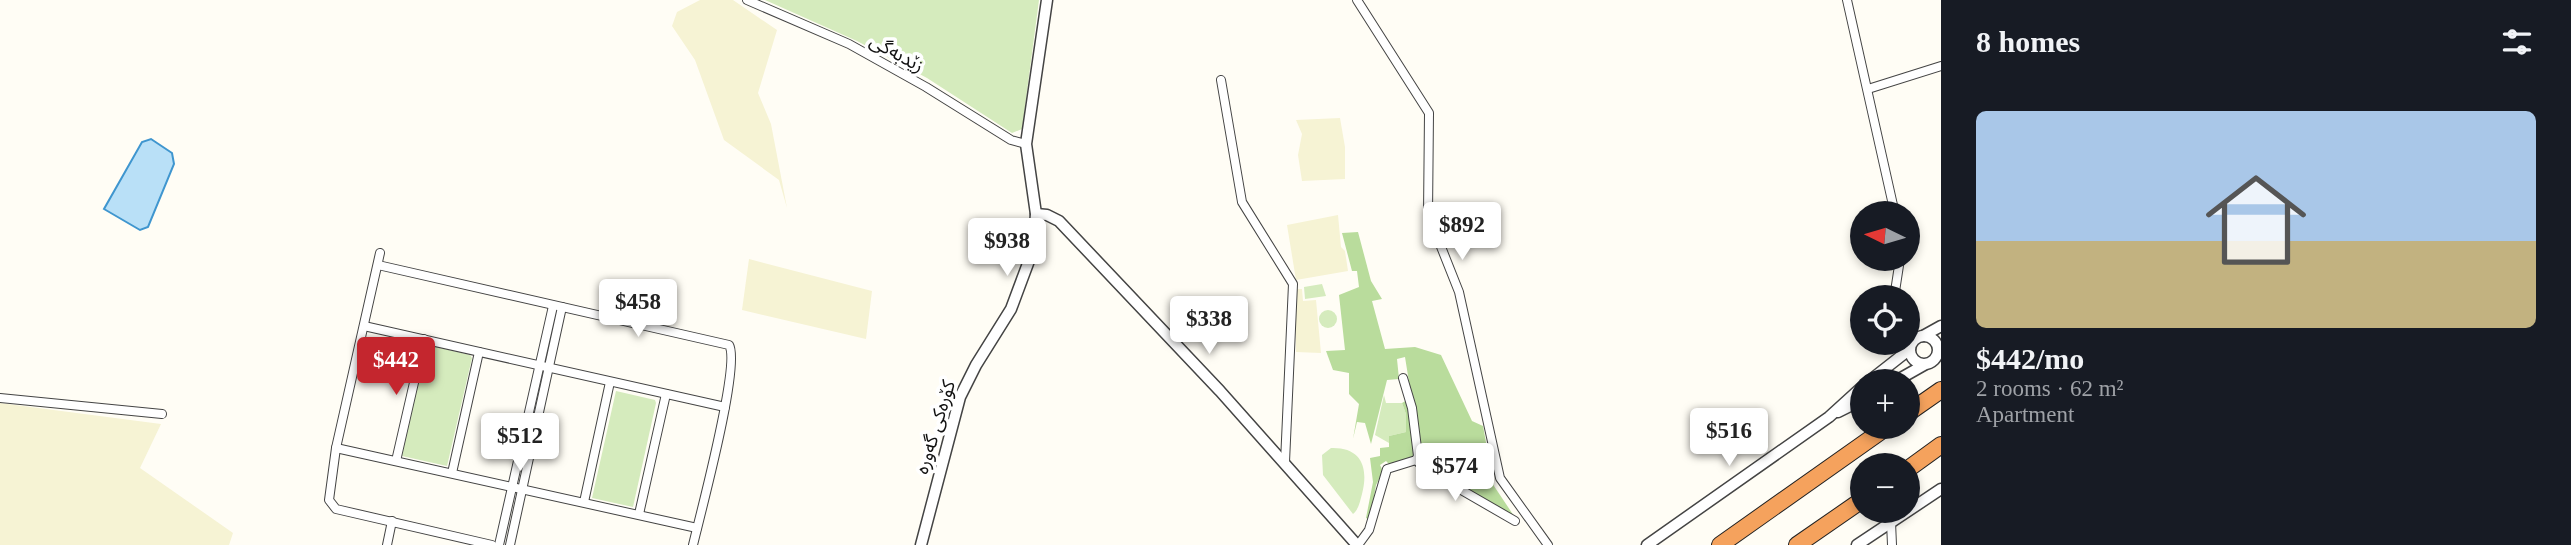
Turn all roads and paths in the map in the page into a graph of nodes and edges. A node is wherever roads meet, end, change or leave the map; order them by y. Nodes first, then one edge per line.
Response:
1 (747, 0) edge
2 (1047, 0) edge
3 (1357, 0) edge
4 (1847, 0) edge
5 (1941, 66) edge
6 (1221, 80) dead end
7 (1868, 89) junction
8 (1026, 144) junction
9 (1892, 201) edge
10 (1036, 214) junction
11 (380, 253) dead end
12 (378, 265) junction
13 (557, 307) junction
14 (364, 326) junction
15 (1941, 326) edge
16 (1923, 336) junction
17 (1920, 338) edge
18 (424, 339) junction
19 (479, 352) junction
20 (1940, 354) edge
21 (1899, 355) edge
22 (1912, 355) edge
23 (1924, 365) junction
24 (544, 367) junction
25 (1883, 369) edge
26 (1917, 369) edge
27 (1403, 378) dead end
28 (610, 382) junction
29 (1941, 390) edge
30 (666, 394) junction
31 (0, 398) edge
32 (1850, 398) edge
33 (1920, 405) edge
34 (1850, 406) edge
35 (725, 407) junction
36 (162, 414) dead end
37 (1829, 416) junction
38 (1870, 439) edge
39 (1941, 445) edge
40 (336, 448) junction
41 (1416, 460) junction
42 (1920, 460) edge
43 (396, 461) junction
44 (1285, 461) junction
45 (452, 473) junction
46 (517, 487) junction
47 (1941, 489) edge
48 (584, 502) junction
49 (1920, 503) edge
50 (1850, 508) edge
51 (639, 514) junction
52 (1515, 521) dead end
53 (391, 522) junction
54 (1890, 523) edge
55 (1891, 523) edge
56 (697, 527) junction
57 (387, 545) edge
58 (492, 545) edge
59 (499, 545) edge
60 (510, 545) edge
61 (693, 545) edge
62 (921, 545) edge
63 (1358, 545) edge
64 (1548, 545) edge
65 (1647, 545) edge
66 (1720, 545) edge
67 (1797, 545) edge
68 (1857, 545) edge
69 (1892, 545) edge

1 - 8 street, زێدبەگی
2 - 8 street, کۆرەکی گەورە
3 - 64 street
4 - 7 street
5 - 7 street
6 - 44 street
7 - 9 street
8 - 10 street, کۆرەکی گەورە
10 - 44 street
10 - 62 street, کۆرەکی گەورە
11 - 12 street
12 - 13 street
12 - 14 street
13 - 24 street
13 - 35 street
14 - 18 street
14 - 40 street
15 - 16 street
16 - 17 street
16 - 20 street
18 - 19 street
18 - 43 street
19 - 24 street
19 - 45 street
20 - 23 street
21 - 25 street
22 - 23 street
23 - 26 street
24 - 28 street
24 - 46 street
27 - 41 street
28 - 30 street
28 - 48 street
29 - 33 highway
30 - 35 street
30 - 51 street
31 - 36 street
32 - 37 street
34 - 37 street
35 - 56 street
37 - 65 street
38 - 66 highway
39 - 42 highway
40 - 43 street
40 - 53 street
41 - 52 street
41 - 63 street
43 - 45 street
44 - 63 street
45 - 46 street
46 - 48 street
46 - 59 street
46 - 60 street
47 - 49 street
48 - 51 street
50 - 67 highway
51 - 56 street
53 - 57 street
53 - 58 street
54 - 68 street
55 - 69 street
56 - 61 street

